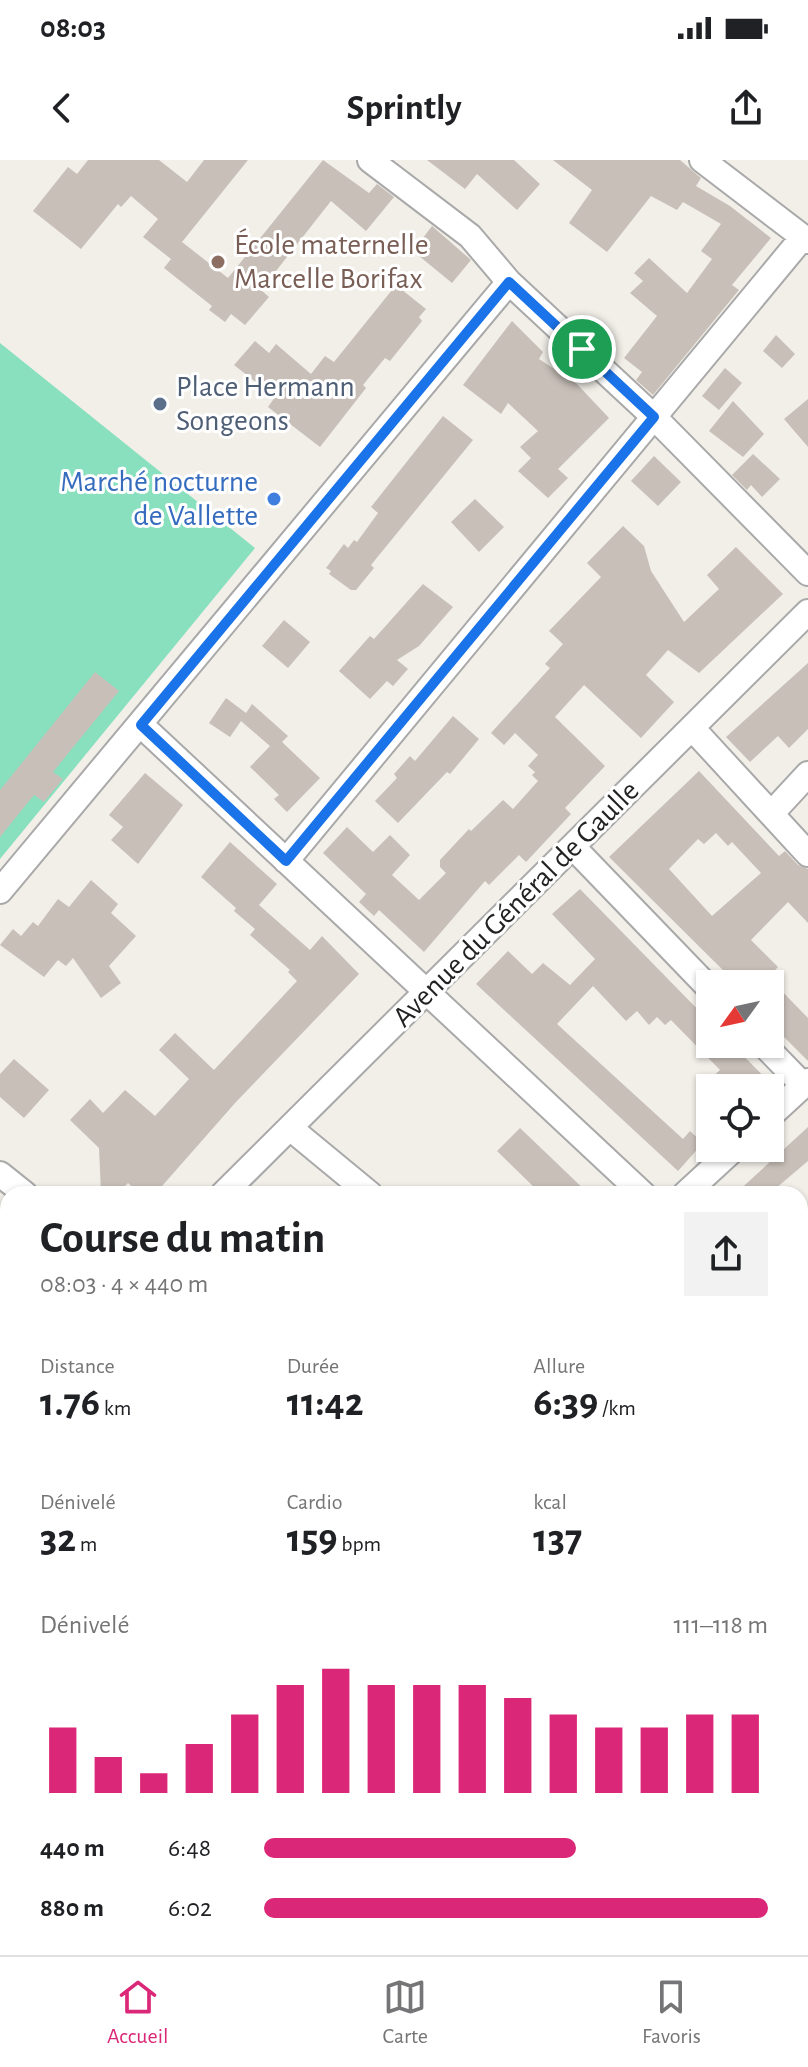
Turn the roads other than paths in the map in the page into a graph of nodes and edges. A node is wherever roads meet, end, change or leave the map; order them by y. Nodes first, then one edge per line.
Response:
1 (370, 160) edge
2 (702, 160) edge
3 (806, 239) edge
4 (509, 282) junction
5 (654, 417) junction
6 (808, 573) edge
7 (808, 612) edge
8 (141, 725) junction
9 (692, 728) junction
10 (808, 774) edge
11 (771, 814) junction
12 (573, 847) junction
13 (808, 854) edge
14 (286, 861) junction
15 (0, 891) edge
16 (696, 974) edge
17 (429, 991) junction
18 (778, 1058) edge
19 (806, 1083) edge
20 (784, 1103) edge
21 (290, 1128) junction
22 (720, 1162) edge
23 (231, 1186) edge
24 (360, 1186) edge
25 (635, 1186) edge
26 (694, 1186) edge

1 - 4 street
2 - 3 street
3 - 5 street
4 - 5 street
4 - 8 street
5 - 6 street
5 - 14 street
7 - 9 street, Avenue du Général de Gaulle
8 - 14 street
8 - 15 street
9 - 11 street
9 - 12 street, Avenue du Général de Gaulle
10 - 11 street
11 - 13 street
12 - 16 street
12 - 17 street, Avenue du Général de Gaulle
14 - 17 street
17 - 21 street, Avenue du Général de Gaulle
17 - 25 street
18 - 19 street
19 - 20 street
21 - 23 street, Avenue du Général de Gaulle
21 - 24 street
22 - 26 street

